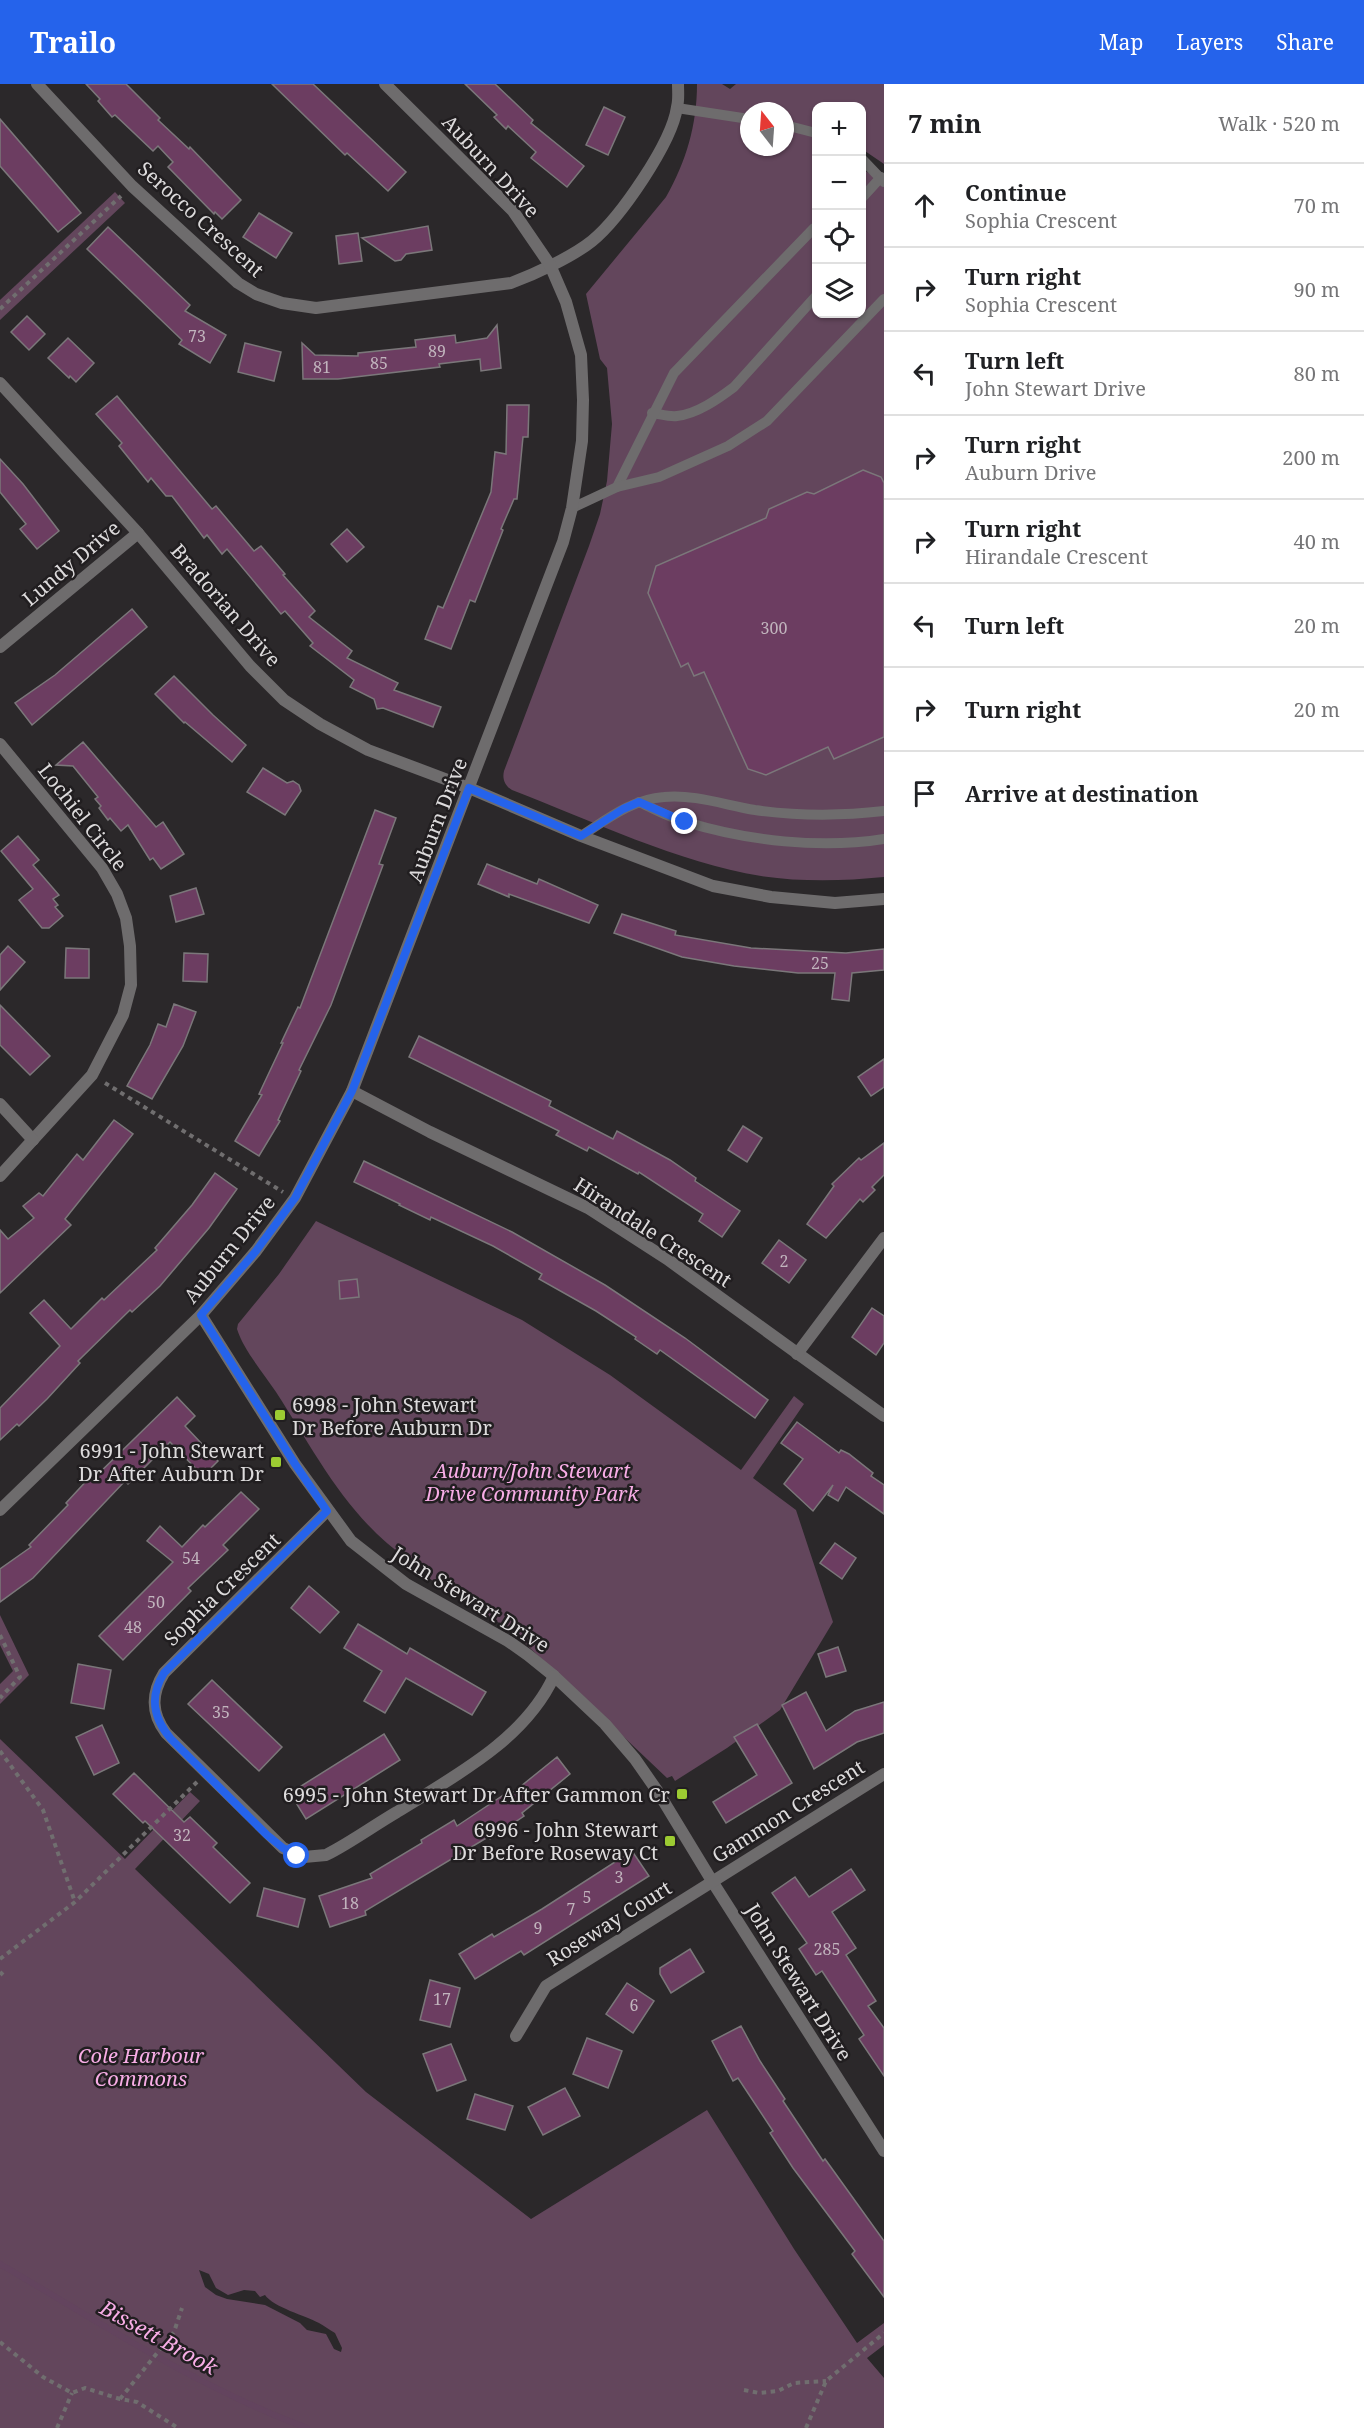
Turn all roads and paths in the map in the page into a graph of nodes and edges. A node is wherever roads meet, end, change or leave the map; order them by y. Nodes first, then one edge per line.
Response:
1 (37, 84) edge
2 (385, 84) edge
3 (678, 84) edge
4 (677, 108) junction
5 (740, 117) edge
6 (794, 127) edge
7 (812, 132) edge
8 (866, 164) edge
9 (882, 179) edge
10 (132, 186) junction
11 (866, 193) edge
12 (812, 230) edge
13 (550, 265) junction
14 (884, 299) edge
15 (812, 300) edge
16 (0, 309) edge
17 (0, 383) edge
18 (652, 413) junction
19 (617, 487) junction
20 (572, 508) junction
21 (138, 533) junction
22 (0, 647) edge
23 (0, 744) edge
24 (469, 788) junction
25 (639, 802) junction
26 (884, 811) edge
27 (581, 836) junction
28 (884, 839) edge
29 (884, 898) edge
30 (92, 1075) junction
31 (352, 1091) junction
32 (0, 1104) edge
33 (33, 1140) junction
34 (0, 1176) edge
35 (295, 1198) junction
36 (884, 1238) edge
37 (201, 1315) junction
38 (797, 1354) junction
39 (884, 1416) edge
40 (0, 1510) edge
41 (327, 1511) junction
42 (0, 1635) edge
43 (554, 1676) junction
44 (0, 1698) edge
45 (0, 1751) edge
46 (205, 1774) junction
47 (884, 1774) edge
48 (712, 1881) junction
49 (75, 1902) junction
50 (0, 1959) edge
51 (516, 2036) dead end
52 (884, 2151) edge
53 (182, 2308) dead end
54 (884, 2333) edge
55 (0, 2342) edge
56 (826, 2381) junction
57 (744, 2390) dead end
58 (72, 2393) junction
59 (120, 2399) junction
60 (57, 2428) edge
61 (178, 2428) edge
62 (806, 2428) edge

1 - 10 street, Serocco Crescent
2 - 13 street, Auburn Drive
3 - 4 street, Serocco Crescent
4 - 5 lane
4 - 13 street, Serocco Crescent
6 - 7 lane
8 - 9 lane
9 - 11 lane
10 - 13 street, Serocco Crescent
10 - 16 path
12 - 18 lane
13 - 20 street, Auburn Drive
14 - 19 lane
15 - 18 lane
17 - 21 street, Bradorian Drive
18 - 19 lane
19 - 20 lane
20 - 24 street, Auburn Drive
21 - 22 street, Lundy Drive
21 - 24 street, Bradorian Drive
23 - 30 street, Lochiel Circle
24 - 27 street
24 - 31 street, Auburn Drive
25 - 26 lane
25 - 27 lane
25 - 28 lane
27 - 29 street
30 - 33 street, Lochiel Circle
30 - 35 path
31 - 35 street, Auburn Drive
31 - 38 street, Hirandale Crescent
32 - 33 street
33 - 34 street, Lochiel Circle
35 - 37 street, Auburn Drive
36 - 38 street
37 - 40 street, Auburn Drive
37 - 41 street, John Stewart Drive
38 - 39 street, Hirandale Crescent
41 - 43 street, John Stewart Drive
41 - 46 street, Sophia Crescent
42 - 44 path
43 - 46 street, Sophia Crescent
43 - 48 street, John Stewart Drive
45 - 49 path
46 - 49 path
47 - 48 street, Gammon Crescent
48 - 51 street, Roseway Court
48 - 52 street, John Stewart Drive
49 - 50 path
53 - 59 path
54 - 56 path
55 - 58 path
56 - 57 path
56 - 62 path
58 - 59 path
58 - 60 path
59 - 61 path

